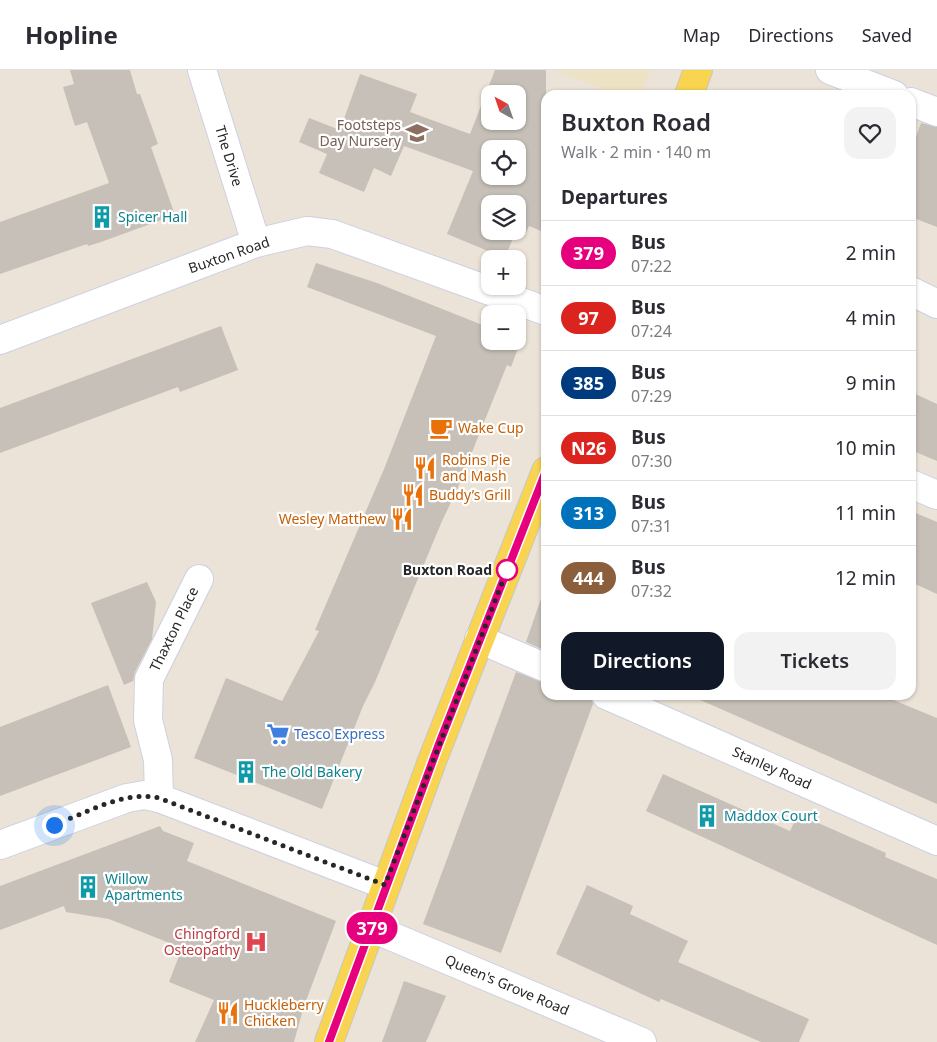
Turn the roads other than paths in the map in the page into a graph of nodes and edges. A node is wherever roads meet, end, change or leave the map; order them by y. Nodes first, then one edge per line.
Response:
1 (202, 70) edge
2 (698, 70) edge
3 (830, 70) edge
4 (691, 90) edge
5 (881, 90) edge
6 (916, 104) edge
7 (937, 112) edge
8 (256, 243) junction
9 (916, 294) edge
10 (937, 304) edge
11 (541, 309) edge
12 (0, 340) edge
13 (541, 484) edge
14 (916, 486) edge
15 (937, 495) edge
16 (199, 579) dead end
17 (479, 639) junction
18 (541, 666) edge
19 (617, 700) edge
20 (159, 798) junction
21 (937, 841) edge
22 (0, 844) edge
23 (385, 885) junction
24 (372, 928) junction
25 (329, 1042) edge
26 (642, 1042) edge

1 - 8 street, The Drive
2 - 4 main road
3 - 5 street
6 - 7 street
8 - 11 street, Buxton Road
8 - 12 street, Buxton Road
9 - 10 street
13 - 17 main road
14 - 15 street
16 - 20 street, Thaxton Place
17 - 18 street
17 - 23 main road
19 - 21 street, Stanley Road
20 - 22 street
20 - 23 street
23 - 24 main road
24 - 25 main road
24 - 26 street, Queen's Grove Road

